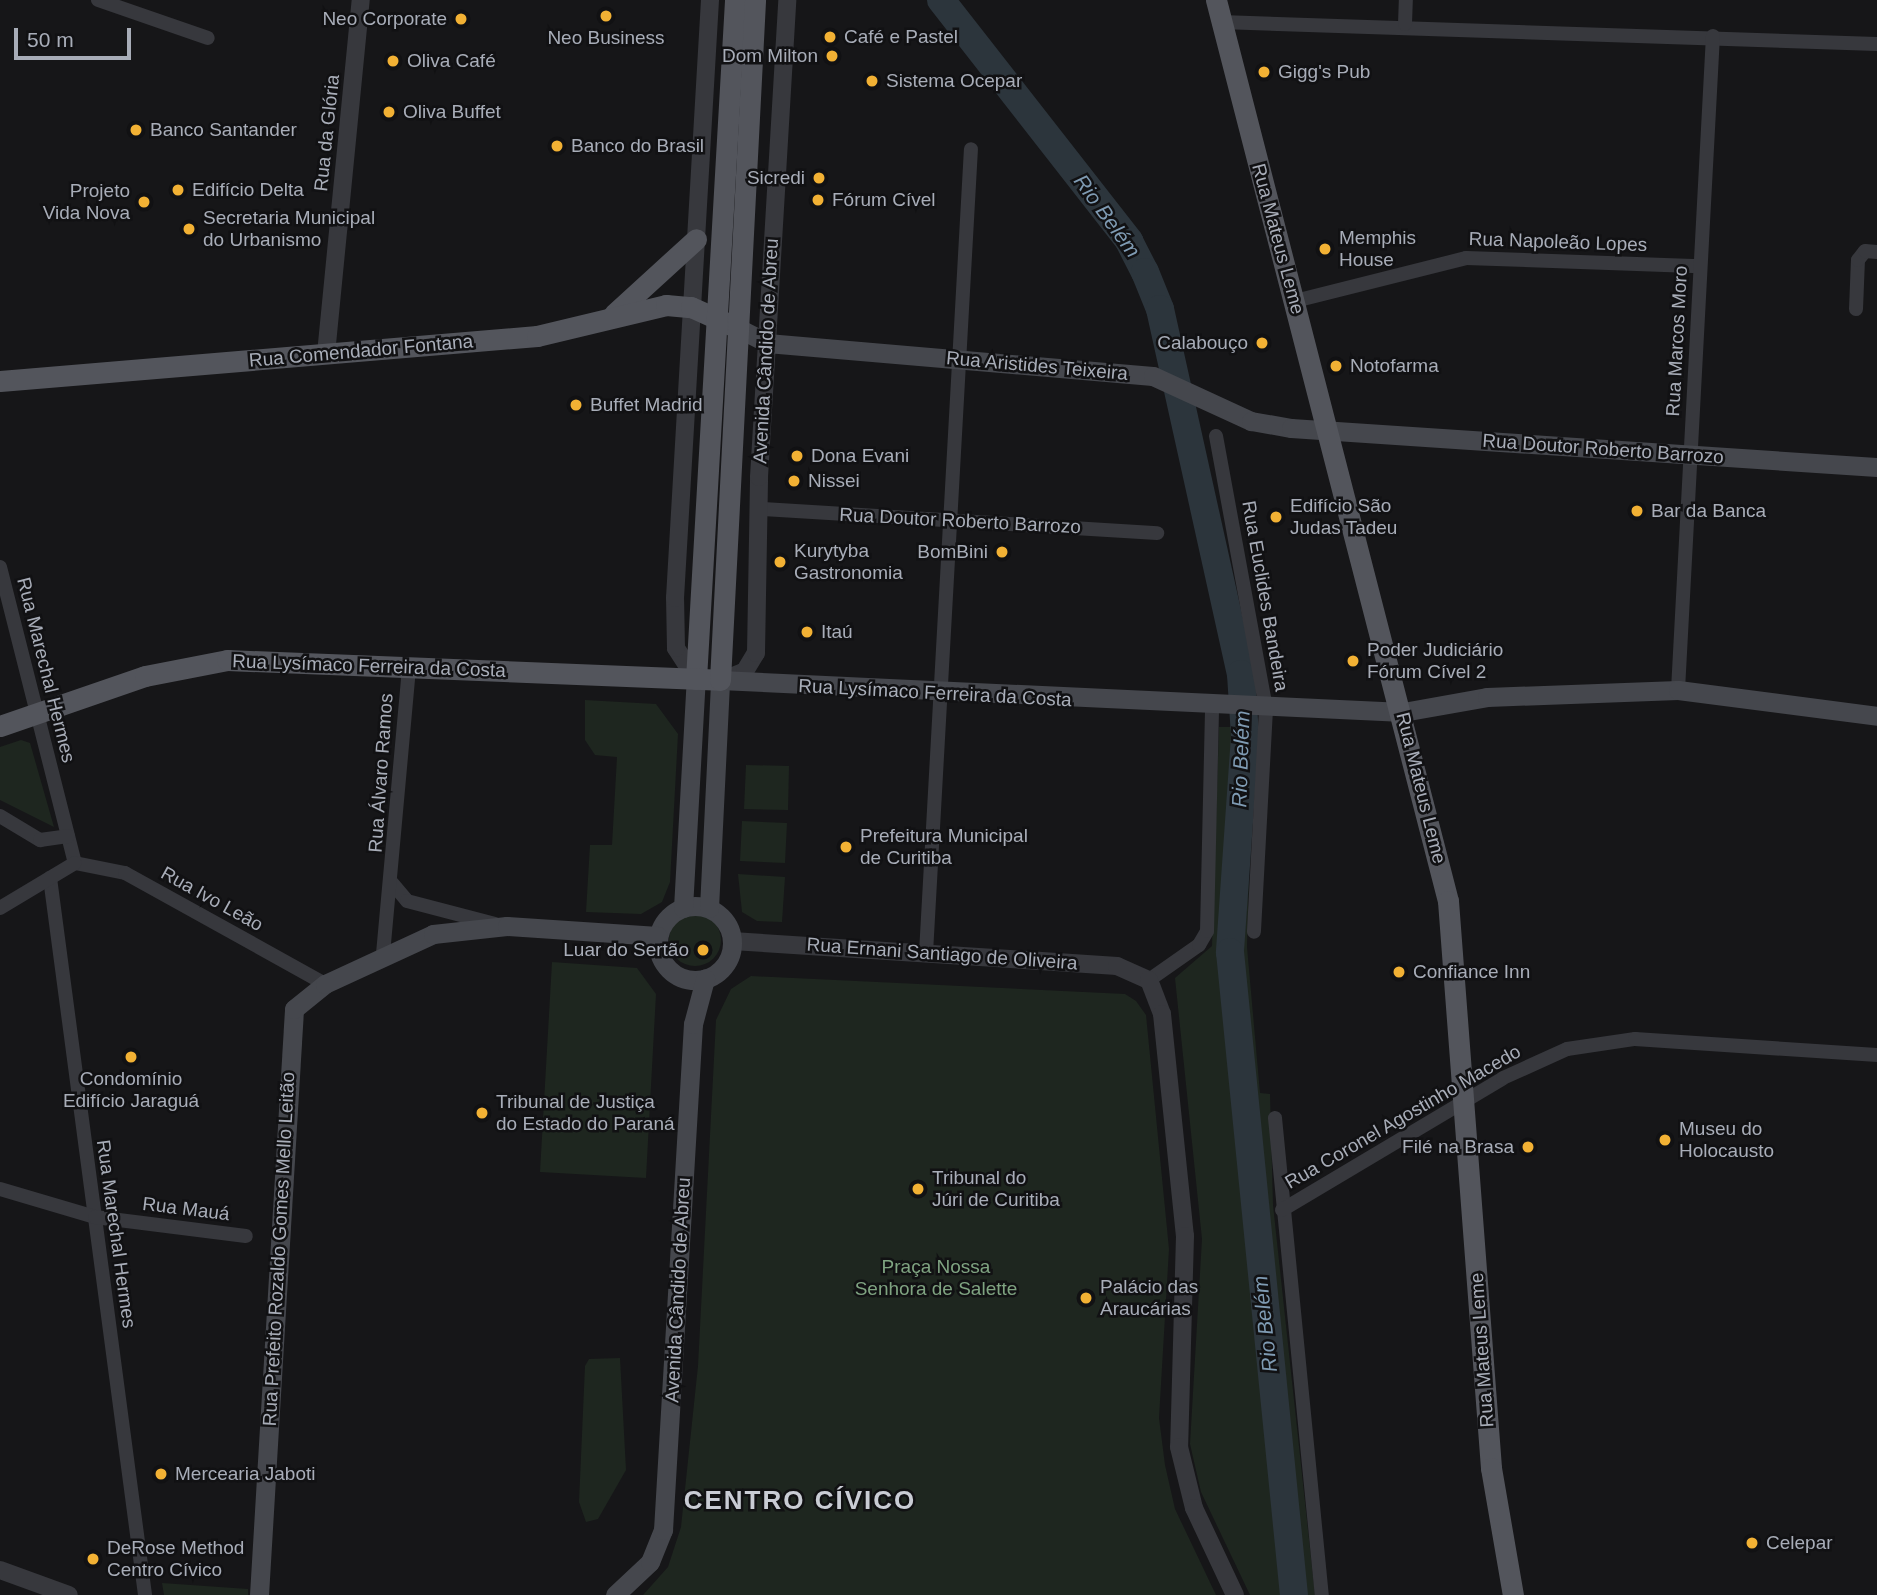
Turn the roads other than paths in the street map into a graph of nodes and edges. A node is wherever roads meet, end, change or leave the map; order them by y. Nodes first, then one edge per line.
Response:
1 (98, 0) edge
2 (361, 0) edge
3 (710, 0) edge
4 (734, 0) edge
5 (755, 0) edge
6 (787, 0) edge
7 (1216, 0) edge
8 (1406, 0) edge
9 (1221, 22) junction
10 (1405, 24) junction
11 (1713, 36) junction
12 (208, 38) dead end
13 (1877, 44) edge
14 (971, 149) dead end
15 (696, 239) junction
16 (1877, 252) edge
17 (1700, 266) junction
18 (1295, 300) junction
19 (691, 307) junction
20 (1856, 309) dead end
21 (610, 318) junction
22 (716, 318) junction
23 (738, 328) junction
24 (767, 343) junction
25 (326, 354) junction
26 (959, 360) junction
27 (0, 381) edge
28 (1329, 432) junction
29 (1216, 436) dead end
30 (1690, 455) junction
31 (1877, 467) edge
32 (762, 509) junction
33 (950, 520) junction
34 (1157, 533) dead end
35 (0, 567) edge
36 (409, 666) junction
37 (696, 679) junction
38 (720, 680) junction
39 (1678, 690) junction
40 (940, 695) junction
41 (1221, 706) junction
42 (1260, 708) junction
43 (1403, 712) junction
44 (37, 713) junction
45 (1877, 716) edge
46 (0, 726) edge
47 (0, 816) edge
48 (68, 836) junction
49 (75, 863) junction
50 (50, 878) junction
51 (392, 883) junction
52 (0, 908) edge
53 (683, 908) junction
54 (709, 908) junction
55 (507, 926) junction
56 (1254, 932) dead end
57 (658, 936) junction
58 (732, 941) junction
59 (926, 953) junction
60 (383, 954) junction
61 (705, 979) junction
62 (1149, 980) junction
63 (325, 984) junction
64 (1877, 1055) edge
65 (1466, 1100) junction
66 (1275, 1118) dead end
67 (0, 1189) edge
68 (1282, 1210) junction
69 (95, 1217) junction
70 (246, 1236) dead end
71 (0, 1570) edge
72 (620, 1592) edge
73 (69, 1595) edge
74 (145, 1595) edge
75 (259, 1595) edge
76 (1235, 1595) edge
77 (1322, 1595) edge
78 (1513, 1595) edge

1 - 12 street
2 - 25 street, Rua da Glória
3 - 15 street
4 - 22 main road
5 - 23 main road, Avenida Cândido de Abreu
6 - 24 street, Avenida Cândido de Abreu
7 - 9 main road, Rua Mateus Leme
8 - 10 street
9 - 10 street
9 - 18 main road, Rua Mateus Leme
10 - 11 street
11 - 13 street
11 - 17 street, Rua Marcos Moro
14 - 26 street
15 - 19 street
15 - 21 main road
16 - 20 street
17 - 18 street, Rua Napoleão Lopes
17 - 30 street, Rua Marcos Moro
18 - 28 main road, Rua Mateus Leme
19 - 21 main road, Rua Comendador Fontana
19 - 22 main road, Rua Comendador Fontana
19 - 37 street
21 - 25 main road, Rua Comendador Fontana
22 - 23 main road, Rua Comendador Fontana
22 - 37 main road
23 - 24 main road, Rua Aristides Teixeira
23 - 38 main road, Avenida Cândido de Abreu
24 - 26 main road, Rua Aristides Teixeira
24 - 32 street, Avenida Cândido de Abreu
25 - 27 main road, Rua Comendador Fontana
26 - 28 main road, Rua Aristides Teixeira
26 - 33 street
28 - 30 main road, Rua Doutor Roberto Barrozo
28 - 43 main road, Rua Mateus Leme
29 - 42 street, Rua Euclides Bandeira
30 - 31 main road, Rua Doutor Roberto Barrozo
30 - 39 street, Rua Marcos Moro
32 - 33 street, Rua Doutor Roberto Barrozo
32 - 38 street, Avenida Cândido de Abreu
33 - 34 street, Rua Doutor Roberto Barrozo
33 - 40 street
35 - 44 street, Rua Marechal Hermes
36 - 37 main road, Rua Lysímaco Ferreira da Costa
36 - 44 main road, Rua Lysímaco Ferreira da Costa
36 - 51 street, Rua Álvaro Ramos
37 - 38 main road, Rua Lysímaco Ferreira da Costa
37 - 53 main road
38 - 40 main road, Rua Lysímaco Ferreira da Costa
38 - 54 main road, Avenida Cândido de Abreu
39 - 43 main road, Rua Lysímaco Ferreira da Costa
39 - 45 main road, Rua Lysímaco Ferreira da Costa
40 - 41 main road, Rua Lysímaco Ferreira da Costa
40 - 59 street
41 - 42 main road, Rua Lysímaco Ferreira da Costa
41 - 62 street
42 - 43 main road, Rua Lysímaco Ferreira da Costa
42 - 56 street, Rua Euclides Bandeira
43 - 65 main road, Rua Mateus Leme
44 - 46 main road, Rua Lysímaco Ferreira da Costa
44 - 48 street, Rua Marechal Hermes
47 - 48 street
48 - 49 street, Rua Marechal Hermes
49 - 50 street
49 - 63 street, Rua Ivo Leão
50 - 52 street
50 - 69 street, Rua Marechal Hermes
51 - 55 street
51 - 60 street, Rua Álvaro Ramos
53 - 54 main road
53 - 57 main road
54 - 58 main road
55 - 57 main road
55 - 60 main road
57 - 61 main road
58 - 59 street, Rua Ernani Santiago de Oliveira
58 - 61 main road
59 - 62 street, Rua Ernani Santiago de Oliveira
60 - 63 main road, Rua Prefeito Rozaldo Gomes Mello Leitão
61 - 72 main road, Avenida Cândido de Abreu
62 - 76 street
63 - 75 main road, Rua Prefeito Rozaldo Gomes Mello Leitão
64 - 65 street, Rua Coronel Agostinho Macedo
65 - 68 street, Rua Coronel Agostinho Macedo
65 - 78 main road, Rua Mateus Leme
66 - 68 street
67 - 69 street, Rua Mauá
68 - 77 street
69 - 70 street, Rua Mauá
69 - 74 street, Rua Marechal Hermes
71 - 73 street

